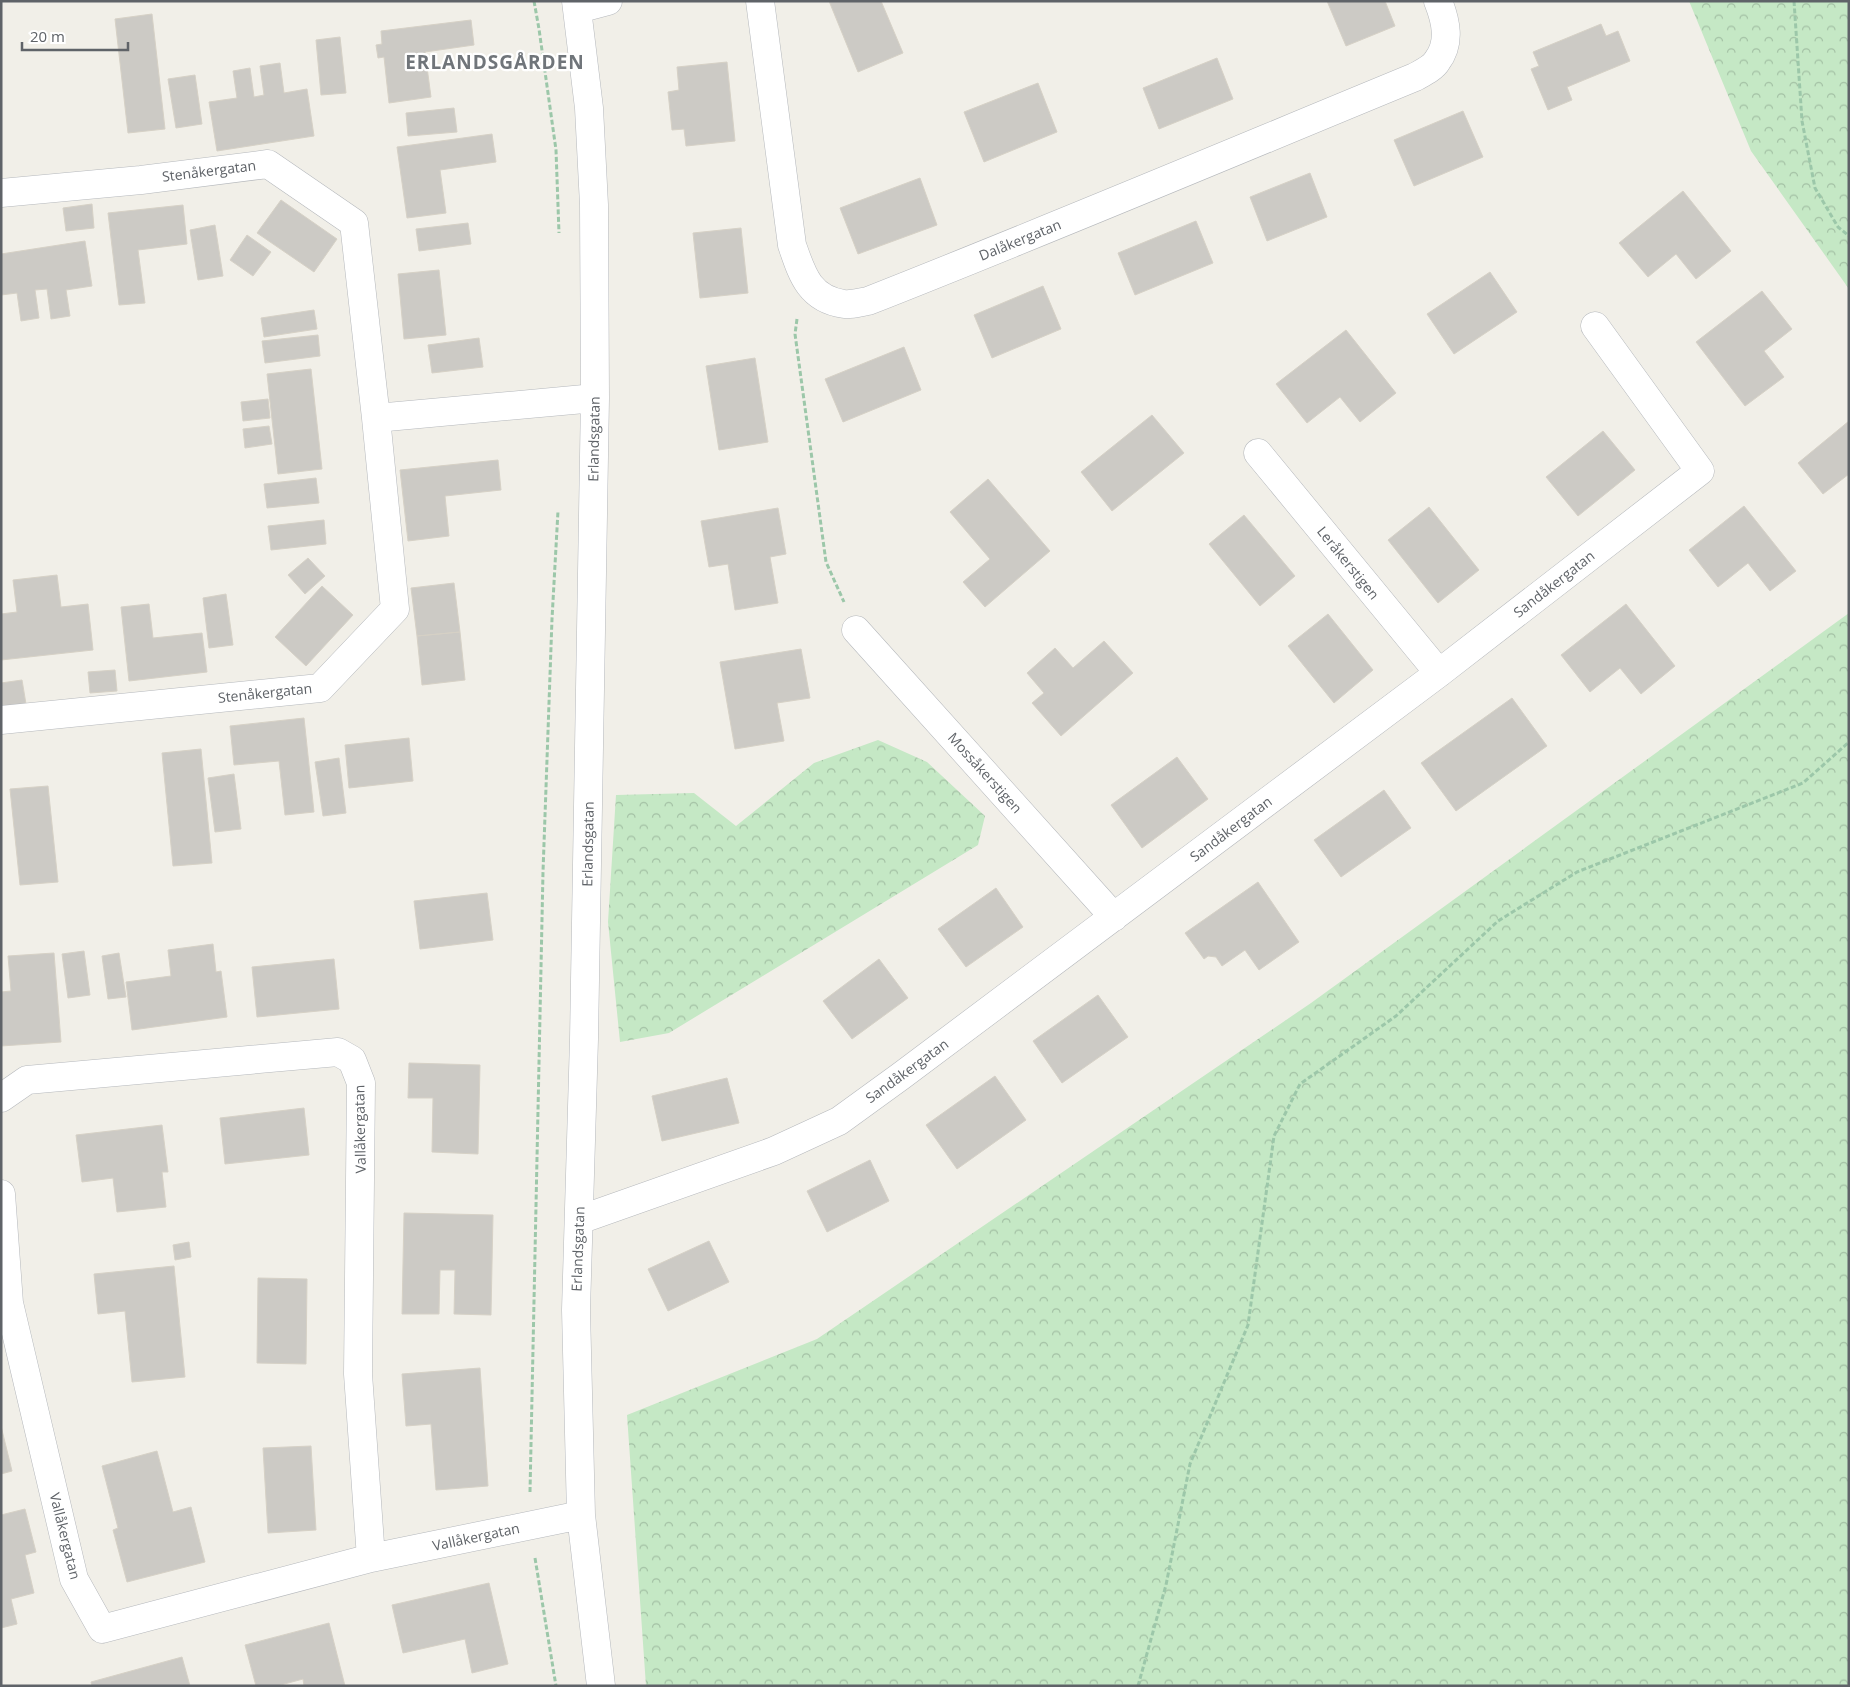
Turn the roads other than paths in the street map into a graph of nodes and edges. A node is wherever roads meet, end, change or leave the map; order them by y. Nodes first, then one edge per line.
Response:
1 (608, 1) edge
2 (760, 1) edge
3 (1438, 1) edge
4 (577, 5) edge
5 (1, 193) edge
6 (1595, 326) dead end
7 (595, 398) junction
8 (376, 418) junction
9 (1258, 453) dead end
10 (856, 630) road end
11 (1438, 673) junction
12 (1, 720) edge
13 (1114, 917) junction
14 (1, 1098) edge
15 (1, 1194) edge
16 (578, 1220) junction
17 (580, 1515) junction
18 (371, 1558) junction
19 (601, 1686) edge

1 - 4 street
2 - 3 street, Dalåkergatan
4 - 7 street, Erlandsgatan
5 - 8 street, Stenåkergatan
6 - 11 street, Sandåkergatan
7 - 8 street
7 - 16 street, Erlandsgatan
8 - 12 street, Stenåkergatan
9 - 11 street, Leråkerstigen
10 - 13 street, Mossåkerstigen
11 - 13 street, Sandåkergatan
13 - 16 street, Sandåkergatan
14 - 18 street, Vallåkergatan
15 - 18 street, Vallåkergatan
16 - 17 street, Erlandsgatan
17 - 18 street, Vallåkergatan
17 - 19 street, Erlandsgatan

